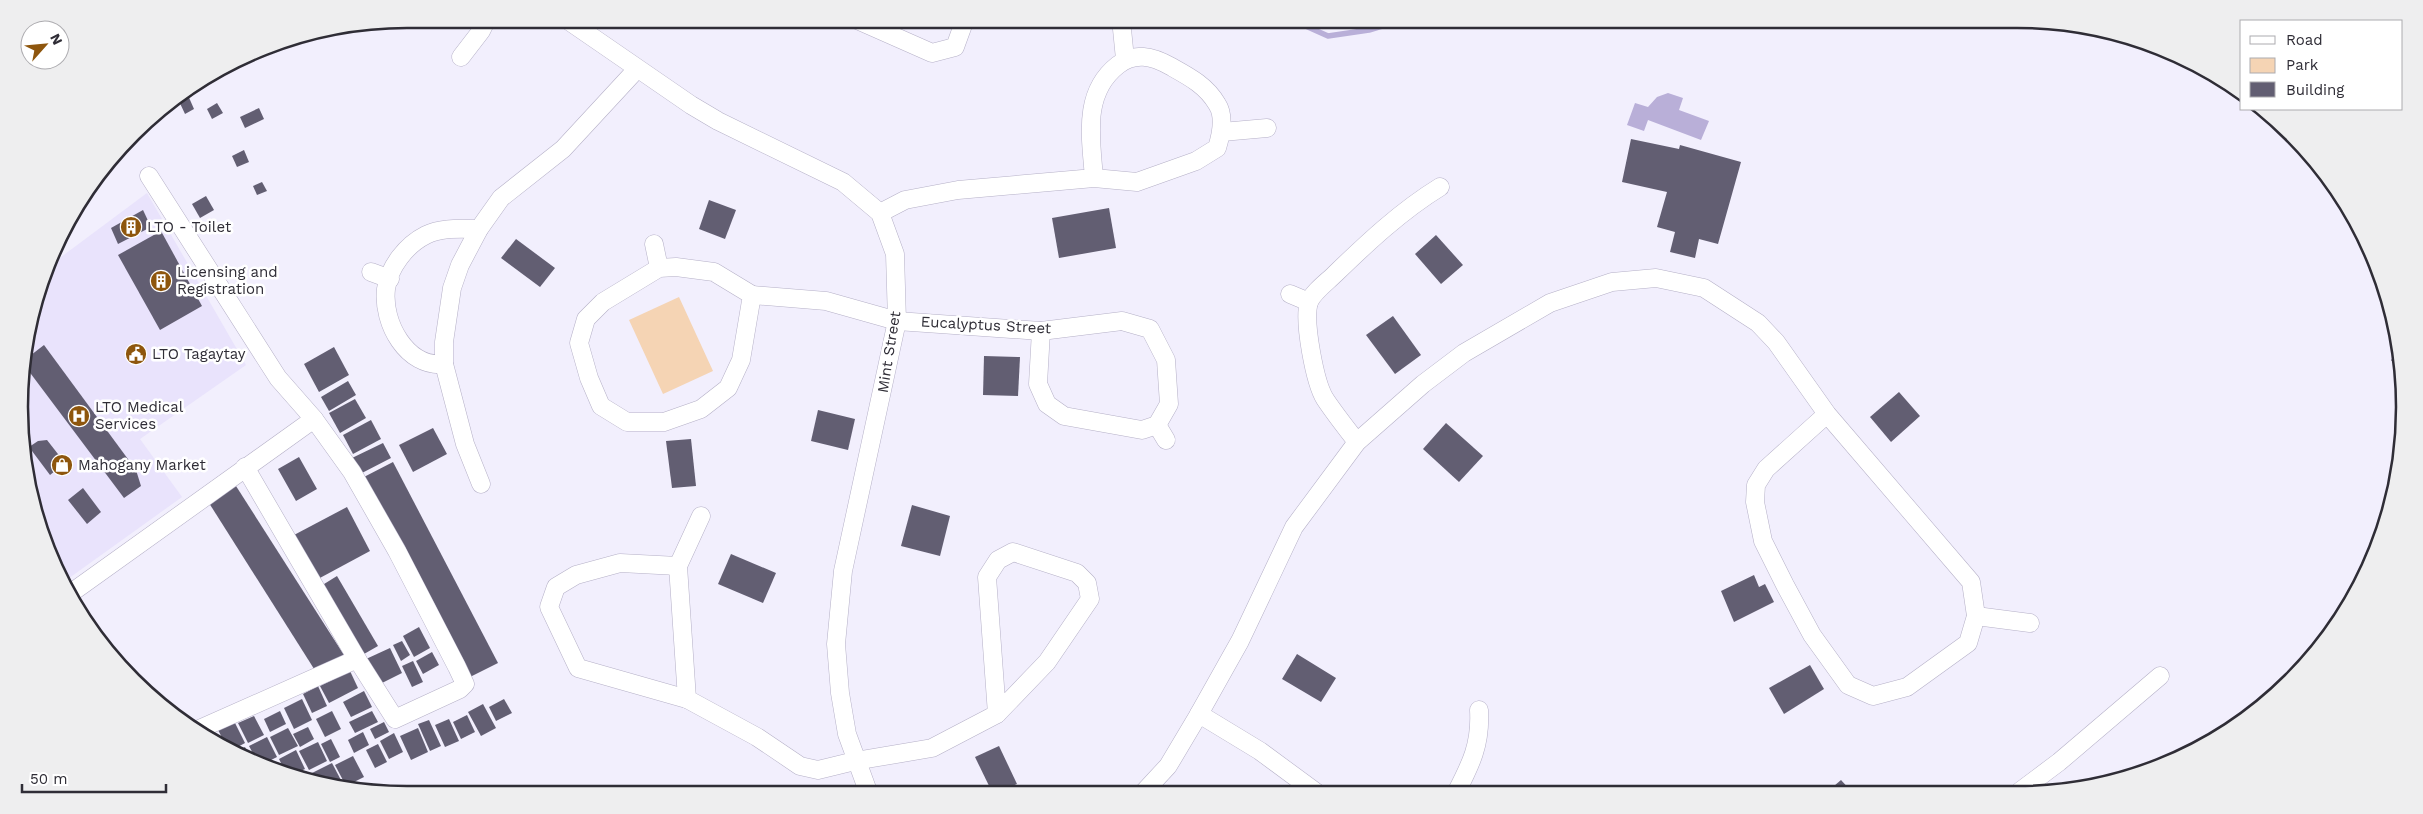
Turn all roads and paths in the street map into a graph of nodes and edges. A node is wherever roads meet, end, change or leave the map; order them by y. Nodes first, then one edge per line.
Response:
1 (482, 28) edge
2 (579, 28) edge
3 (875, 28) edge
4 (962, 28) edge
5 (1122, 28) edge
6 (461, 57) dead end
7 (1125, 59) junction
8 (637, 69) junction
9 (1267, 128) dead end
10 (1222, 132) junction
11 (149, 176) dead end
12 (1094, 178) junction
13 (1440, 187) dead end
14 (880, 213) junction
15 (479, 229) junction
16 (654, 244) dead end
17 (660, 268) junction
18 (371, 272) dead end
19 (390, 278) junction
20 (1290, 294) dead end
21 (752, 295) junction
22 (1309, 302) junction
23 (897, 321) junction
24 (1041, 331) junction
25 (444, 364) junction
26 (1827, 414) junction
27 (314, 419) junction
28 (1156, 424) junction
29 (1166, 440) dead end
30 (1357, 442) junction
31 (245, 467) junction
32 (481, 484) dead end
33 (701, 516) dead end
34 (678, 566) junction
35 (75, 590) edge
36 (1976, 616) junction
37 (2030, 622) dead end
38 (357, 659) junction
39 (2160, 676) dead end
40 (687, 699) junction
41 (1479, 710) dead end
42 (996, 714) junction
43 (1199, 714) junction
44 (203, 727) edge
45 (855, 761) junction
46 (866, 786) edge
47 (1149, 786) edge
48 (1308, 786) edge
49 (1459, 786) edge
50 (2027, 786) edge

1 - 6 street
2 - 8 street, Mint Street
3 - 4 street
5 - 7 street
7 - 10 street
7 - 12 street
8 - 14 street, Mint Street
8 - 15 street
9 - 10 street
10 - 12 street
11 - 27 street
12 - 14 street
13 - 22 street
14 - 23 street, Mint Street
15 - 19 street
15 - 25 street
16 - 17 street
17 - 21 street
17 - 21 street
18 - 19 street
19 - 25 street
20 - 22 street
21 - 23 street, Eucalyptus Street
22 - 30 street
23 - 24 street, Eucalyptus Street
23 - 45 street, Mint Street
24 - 28 street
24 - 28 street, Eucalyptus Street
25 - 32 street
26 - 30 street
26 - 36 street
26 - 36 street
27 - 31 street
27 - 38 street
28 - 29 street
30 - 43 street
31 - 35 street
31 - 38 street
33 - 34 street
34 - 40 street
34 - 40 street
36 - 37 street
38 - 44 street
39 - 50 street
40 - 45 street
41 - 49 street
42 - 42 street
42 - 45 street
43 - 47 street
43 - 48 street
45 - 46 street, Mint Street

